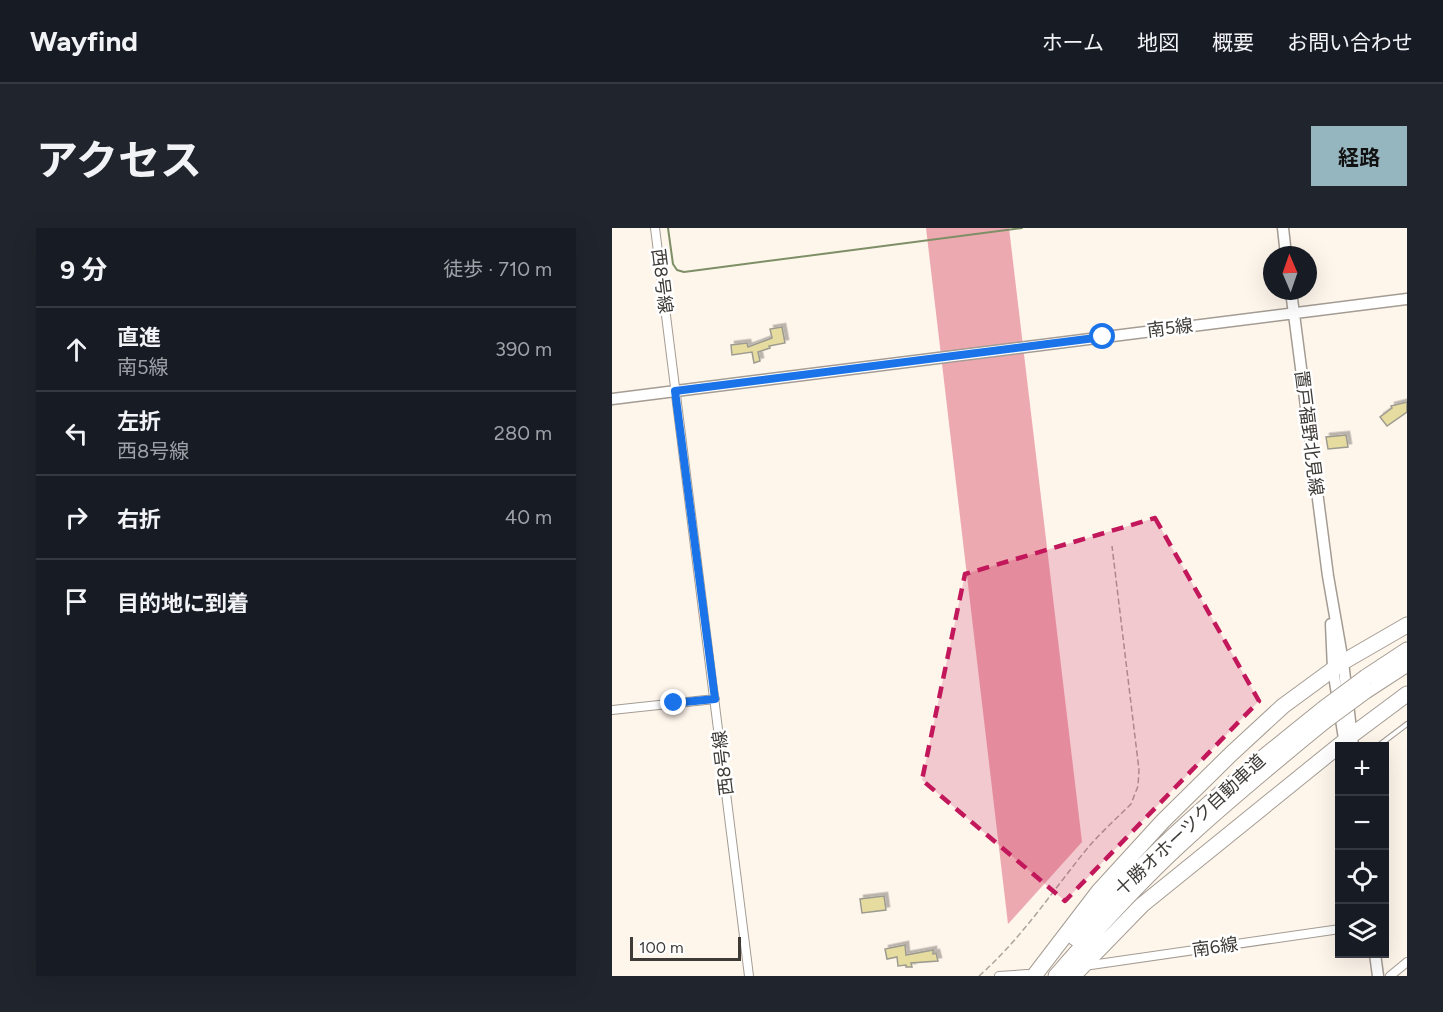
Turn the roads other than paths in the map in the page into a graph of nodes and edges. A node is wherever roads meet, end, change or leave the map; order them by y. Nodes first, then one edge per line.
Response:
1 (655, 228) edge
2 (1283, 228) edge
3 (1285, 246) edge
4 (1407, 298) edge
5 (1292, 300) edge
6 (1293, 313) junction
7 (675, 391) junction
8 (612, 399) edge
9 (1407, 625) edge
10 (1407, 650) edge
11 (1407, 664) edge
12 (1338, 666) junction
13 (1366, 684) junction
14 (1407, 694) edge
15 (715, 699) junction
16 (612, 710) edge
17 (1324, 715) junction
18 (1407, 724) edge
19 (1349, 742) edge
20 (1350, 742) edge
21 (1384, 742) edge
22 (1335, 754) edge
23 (1335, 930) edge
24 (1375, 958) edge
25 (1407, 962) edge
26 (1091, 965) dead end
27 (1034, 975) edge
28 (749, 976) edge
29 (999, 976) edge
30 (1056, 976) edge
31 (1073, 976) edge
32 (1377, 976) edge
33 (1390, 976) edge

1 - 7 street, 西8号線
2 - 3 street
4 - 6 street, 南5線
5 - 6 street, 置戸福野北見線
6 - 7 street, 南5線
6 - 12 street, 置戸福野北見線
7 - 8 street, 南5線
7 - 15 street, 西8号線
9 - 12 highway
10 - 13 highway
11 - 13 highway
12 - 19 street, 置戸福野北見線
12 - 27 highway
13 - 17 highway, bridge
14 - 20 highway
15 - 16 street
15 - 28 street, 西8号線
17 - 27 highway, 十勝オホーツク自動車道
17 - 30 highway, 十勝オホーツク自動車道
18 - 21 lane
22 - 31 highway
23 - 26 street, 南6線
24 - 32 street
25 - 33 street
27 - 29 street

